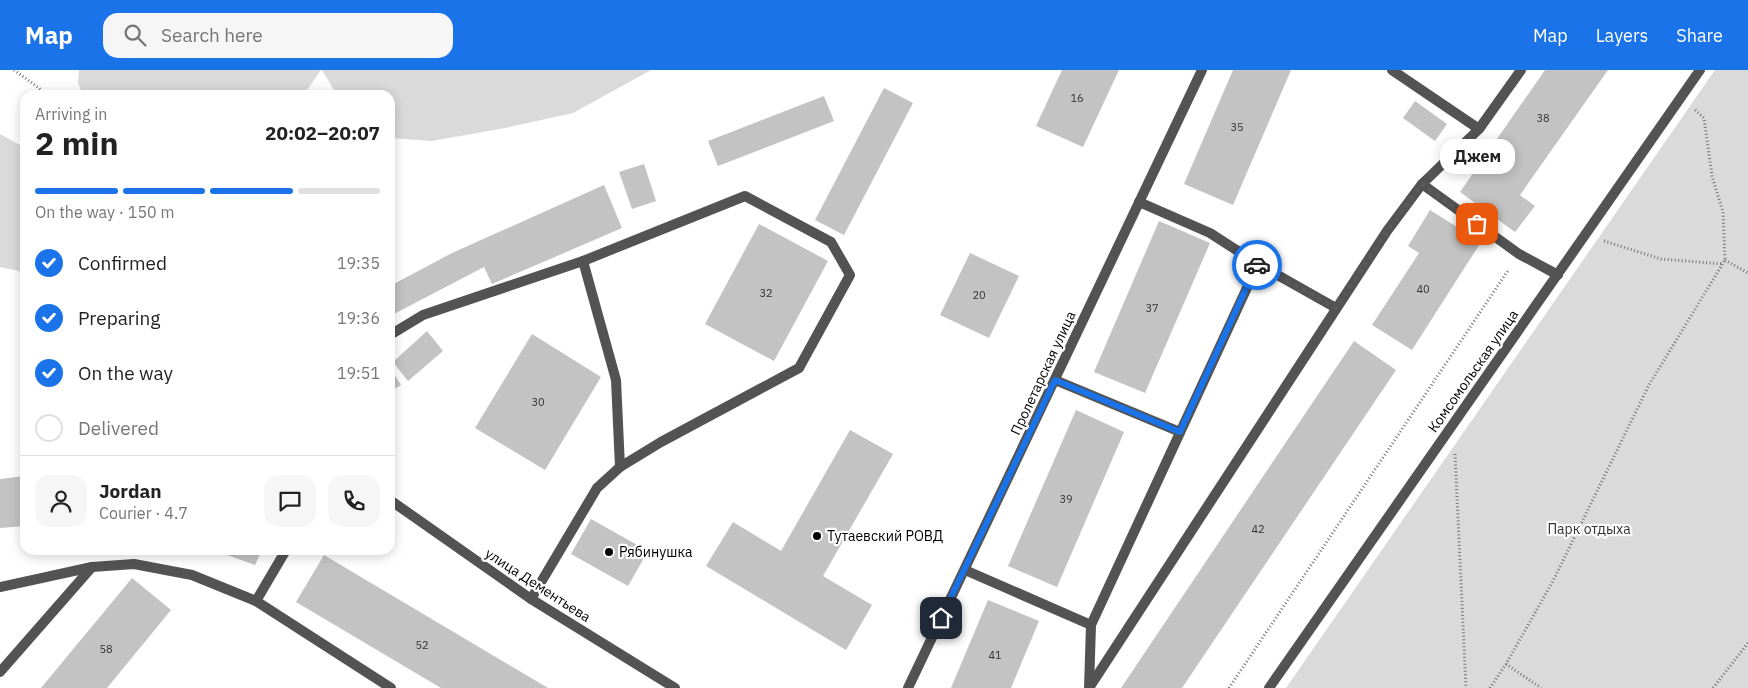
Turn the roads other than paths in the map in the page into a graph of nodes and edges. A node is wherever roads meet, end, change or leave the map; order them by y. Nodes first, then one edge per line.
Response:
1 (1202, 70) edge
2 (1392, 70) edge
3 (1521, 70) edge
4 (1700, 70) edge
5 (1479, 130) junction
6 (1422, 184) junction
7 (1138, 202) junction
8 (583, 260) junction
9 (1258, 264) junction
10 (1558, 275) junction
11 (1336, 308) junction
12 (395, 332) edge
13 (1055, 380) junction
14 (1180, 432) junction
15 (620, 467) junction
16 (395, 504) edge
17 (283, 555) edge
18 (92, 566) junction
19 (965, 570) junction
20 (0, 587) edge
21 (531, 599) junction
22 (256, 601) junction
23 (1091, 625) junction
24 (0, 672) edge
25 (392, 688) edge
26 (675, 688) edge
27 (908, 688) edge
28 (1089, 688) edge
29 (1270, 688) edge

1 - 7 street, Пролетарская улица
2 - 5 street
3 - 5 street
4 - 10 street, Комсомольская улица
5 - 6 street
6 - 10 street
6 - 11 street
7 - 9 street
7 - 13 street, Пролетарская улица
8 - 12 street
8 - 15 street
8 - 15 street
9 - 11 street
9 - 14 street
10 - 29 street, Комсомольская улица
11 - 28 street
13 - 14 street
13 - 19 street, Пролетарская улица
14 - 23 street
15 - 21 street
16 - 21 street, улица Дементьева
17 - 22 street
18 - 20 street
18 - 22 street
18 - 24 street
19 - 23 street
19 - 27 street, Пролетарская улица
21 - 26 street, улица Дементьева
22 - 25 street
23 - 28 street

